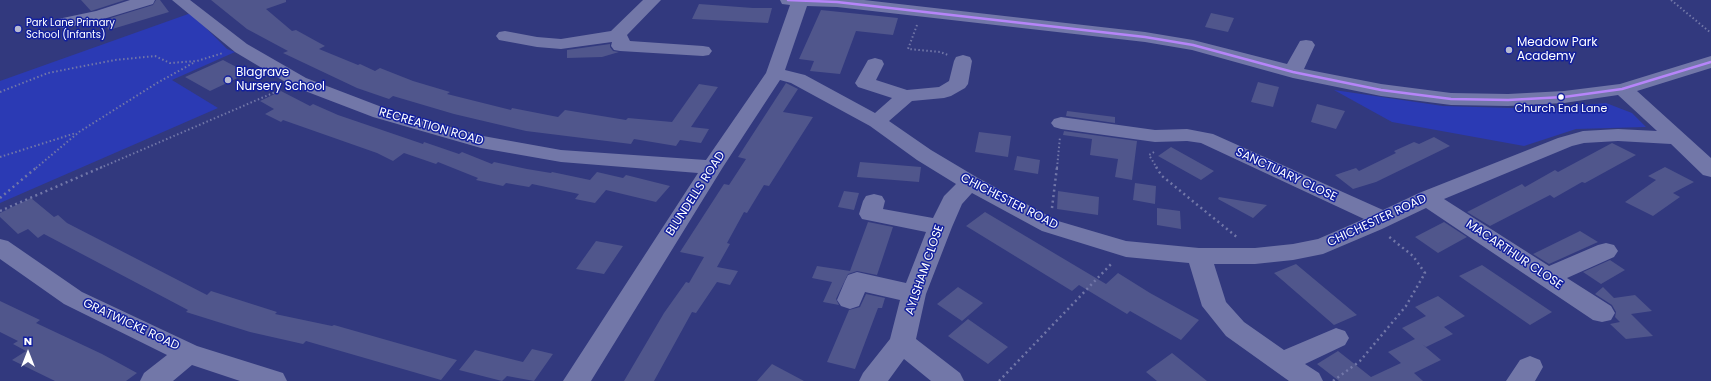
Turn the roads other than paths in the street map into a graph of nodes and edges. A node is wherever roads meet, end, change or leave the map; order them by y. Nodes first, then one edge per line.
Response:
1 (147, 0) edge
2 (180, 0) edge
3 (653, 0) edge
4 (794, 0) edge
5 (64, 23) dead end
6 (505, 36) dead end
7 (618, 41) junction
8 (1306, 44) dead end
9 (702, 51) dead end
10 (963, 62) road end
11 (1711, 62) edge
12 (875, 64) dead end
13 (1292, 72) junction
14 (775, 73) junction
15 (1622, 89) junction
16 (906, 96) junction
17 (877, 122) junction
18 (1061, 123) road end
19 (1677, 138) junction
20 (712, 167) junction
21 (1711, 170) edge
22 (970, 184) junction
23 (1427, 198) junction
24 (874, 202) dead end
25 (1378, 222) junction
26 (940, 226) junction
27 (0, 247) edge
28 (1606, 251) dead end
29 (1199, 256) junction
30 (1546, 277) junction
31 (914, 294) junction
32 (850, 300) dead end
33 (1602, 313) dead end
34 (1336, 338) dead end
35 (902, 342) junction
36 (188, 352) junction
37 (1283, 362) junction
38 (154, 381) edge
39 (272, 381) edge
40 (577, 381) edge
41 (873, 381) edge
42 (950, 381) edge
43 (1309, 381) edge

1 - 5 street
2 - 20 street, RECREATION ROAD
3 - 7 street
4 - 13 street
4 - 14 street, BLUNDELLS ROAD
6 - 7 street
7 - 9 street
8 - 13 street
10 - 16 street
11 - 15 street
12 - 16 street
13 - 15 street
14 - 17 street, CHICHESTER ROAD
14 - 20 street, BLUNDELLS ROAD
15 - 19 street
16 - 17 street
17 - 22 street, CHICHESTER ROAD
18 - 25 street, SANCTUARY CLOSE
19 - 21 street
19 - 23 street, CHICHESTER ROAD
20 - 40 street, BLUNDELLS ROAD
22 - 26 street, AYLSHAM CLOSE
22 - 29 street, CHICHESTER ROAD
23 - 25 street, CHICHESTER ROAD
23 - 30 street, MACARTHUR CLOSE
24 - 26 street
25 - 29 street, CHICHESTER ROAD
26 - 31 street, AYLSHAM CLOSE
27 - 36 street, GRATWICKE ROAD
28 - 30 street
29 - 37 street
30 - 33 street, MACARTHUR CLOSE
31 - 32 street
31 - 35 street, AYLSHAM CLOSE
34 - 37 street
35 - 41 street, AYLSHAM CLOSE
35 - 42 street
36 - 38 street
36 - 39 street, GRATWICKE ROAD
37 - 43 street

